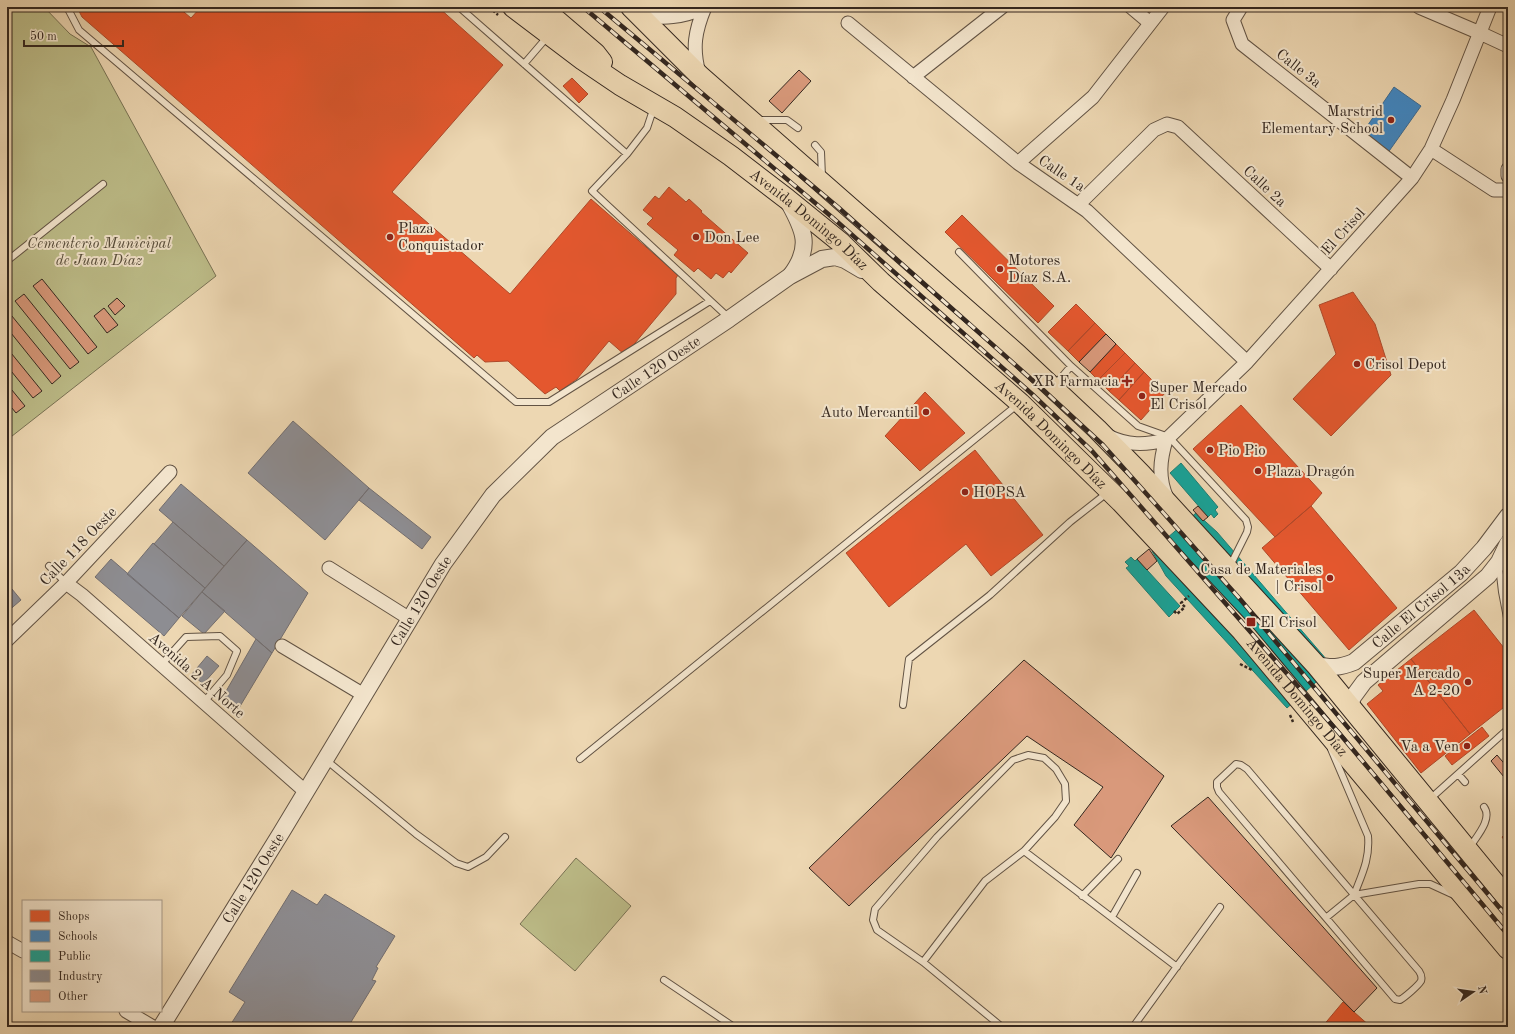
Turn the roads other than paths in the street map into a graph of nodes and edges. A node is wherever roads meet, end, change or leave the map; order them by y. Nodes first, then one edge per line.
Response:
1 (67, 7) edge
2 (459, 7) edge
3 (513, 7) edge
4 (541, 7) edge
5 (705, 7) edge
6 (1002, 7) edge
7 (1131, 7) edge
8 (1163, 7) edge
9 (1240, 7) edge
10 (1419, 7) edge
11 (1490, 7) edge
12 (632, 10) edge
13 (1150, 23) junction
14 (848, 24) dead end
15 (1480, 33) junction
16 (549, 34) junction
17 (1508, 46) edge
18 (524, 64) junction
19 (700, 76) junction
20 (913, 76) junction
21 (620, 85) junction
22 (654, 105) junction
23 (749, 120) junction
24 (798, 128) dead end
25 (815, 145) dead end
26 (1431, 149) junction
27 (627, 154) junction
28 (1018, 163) junction
29 (1508, 169) edge
30 (1508, 176) edge
31 (1412, 178) junction
32 (103, 184) dead end
33 (823, 184) junction
34 (1508, 190) edge
35 (787, 199) junction
36 (1079, 204) junction
37 (959, 252) dead end
38 (7, 261) edge
39 (1331, 269) junction
40 (790, 276) junction
41 (881, 282) junction
42 (710, 301) junction
43 (729, 319) junction
44 (1248, 362) junction
45 (1071, 366) junction
46 (1053, 387) junction
47 (1020, 403) junction
48 (1097, 429) junction
49 (1168, 438) junction
50 (170, 472) dead end
51 (1110, 491) junction
52 (1174, 510) junction
53 (1508, 516) edge
54 (1508, 543) edge
55 (1499, 562) junction
56 (49, 566) dead end
57 (329, 568) dead end
58 (1228, 570) junction
59 (66, 583) junction
60 (410, 619) junction
61 (1404, 622) junction
62 (1508, 623) edge
63 (1418, 637) junction
64 (7, 640) edge
65 (282, 646) dead end
66 (161, 665) junction
67 (1316, 665) junction
68 (364, 695) junction
69 (204, 702) junction
70 (903, 705) dead end
71 (1350, 705) junction
72 (1321, 726) junction
73 (1508, 730) edge
74 (325, 759) junction
75 (580, 759) dead end
76 (1458, 774) junction
77 (1465, 782) dead end
78 (306, 792) junction
79 (1428, 801) junction
80 (1484, 807) dead end
81 (505, 837) dead end
82 (1468, 850) junction
83 (1024, 851) junction
84 (1118, 859) dead end
85 (1136, 874) dead end
86 (1354, 895) junction
87 (1082, 896) junction
88 (1508, 899) edge
89 (1468, 902) junction
90 (1220, 907) dead end
91 (1112, 917) junction
92 (1327, 917) junction
93 (7, 942) edge
94 (1508, 949) edge
95 (22, 950) edge
96 (923, 962) junction
97 (1177, 967) junction
98 (664, 980) dead end
99 (128, 1012) edge
100 (153, 1027) edge
101 (161, 1027) edge
102 (734, 1027) edge
103 (1002, 1027) edge
104 (1133, 1027) edge

1 - 42 lane
2 - 18 lane
3 - 16 main road, Avenida Domingo Díaz
4 - 21 main road
5 - 12 street
5 - 19 street
6 - 20 street
7 - 13 street
8 - 13 street
9 - 31 street, Calle 3a
10 - 15 street
11 - 15 street, El Crisol
12 - 19 main road
13 - 28 street
14 - 20 street, Calle 1a
15 - 17 street
15 - 26 street, El Crisol
16 - 18 lane
16 - 21 main road, Avenida Domingo Díaz
18 - 27 lane
19 - 23 main road
20 - 28 street, Calle 1a
21 - 22 main road, Avenida Domingo Díaz
22 - 27 lane
22 - 35 main road, Avenida Domingo Díaz
23 - 24 lane
23 - 33 main road
25 - 33 lane
26 - 31 street, El Crisol
26 - 34 street
27 - 42 lane
28 - 36 street, Calle 1a
29 - 30 street
31 - 39 street, El Crisol
32 - 38 lane
33 - 46 main road
35 - 40 street, Calle 120 Oeste
35 - 41 main road, Avenida Domingo Díaz
36 - 39 street, Calle 2a
36 - 44 street, Calle 1a
37 - 45 lane
39 - 44 street, El Crisol
40 - 41 street, Calle 120 Oeste
40 - 43 street, Calle 120 Oeste
41 - 47 main road, Avenida Domingo Díaz
42 - 43 lane
43 - 60 street, Calle 120 Oeste
44 - 49 street, El Crisol
45 - 46 lane
45 - 49 lane
46 - 48 main road
47 - 51 main road, Avenida Domingo Díaz
47 - 75 lane
48 - 49 street
48 - 52 main road
49 - 52 street
49 - 58 lane
50 - 59 street, Calle 118 Oeste
51 - 70 lane
51 - 72 main road, Avenida Domingo Díaz
52 - 58 main road
53 - 61 street, Calle El Crisol 13a
54 - 55 street, Calle El Crisol 13a
55 - 62 lane
55 - 63 street, Calle El Crisol 13a
56 - 59 lane
57 - 60 street
58 - 67 main road
59 - 64 street, Calle 118 Oeste
59 - 66 street, Avenida 2 A Norte
60 - 68 street, Calle 120 Oeste
61 - 63 street
61 - 67 street, Calle El Crisol 13a
63 - 71 street, Calle El Crisol 13a
65 - 68 street
66 - 69 street, Avenida 2 A Norte
66 - 69 lane
67 - 71 main road
68 - 74 street, Calle 120 Oeste
69 - 78 street, Avenida 2 A Norte
71 - 79 main road
72 - 86 lane
72 - 89 main road, Avenida Domingo Díaz
73 - 76 lane
74 - 78 street, Calle 120 Oeste
74 - 81 lane
76 - 77 lane
76 - 79 lane
78 - 101 street, Calle 120 Oeste
79 - 82 main road
80 - 82 lane
82 - 88 main road
83 - 87 lane
83 - 96 lane
83 - 96 lane
84 - 87 lane
85 - 91 lane
86 - 89 lane
86 - 92 lane
86 - 92 lane
86 - 92 lane
87 - 91 lane
89 - 94 main road, Avenida Domingo Díaz
90 - 97 lane
91 - 97 lane
93 - 95 street
96 - 103 lane
97 - 104 lane
98 - 102 lane
99 - 100 street

